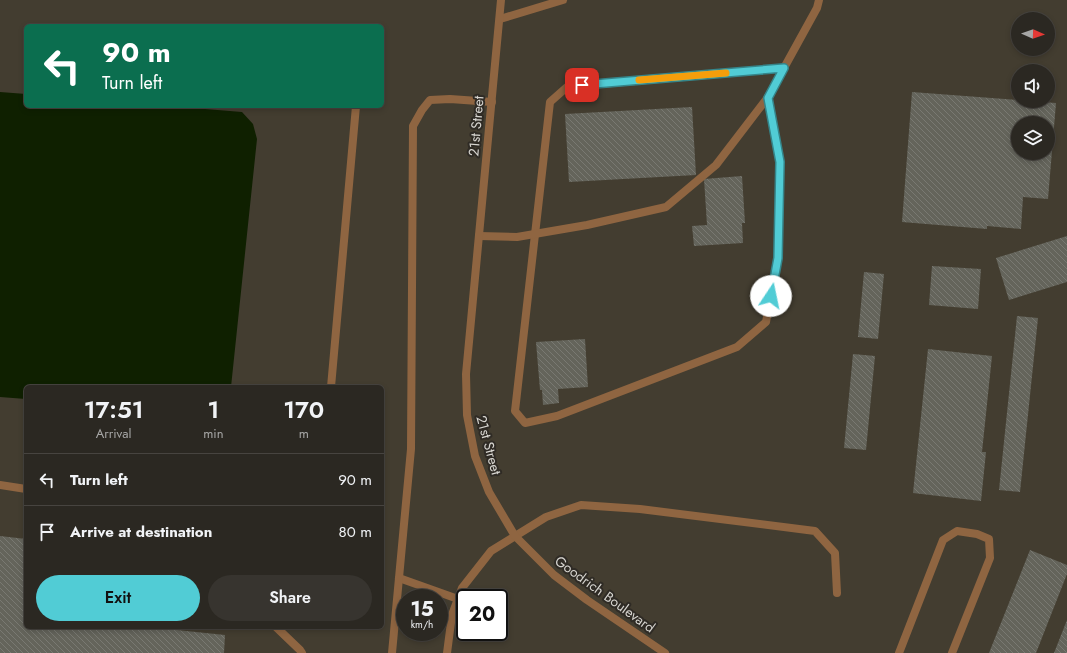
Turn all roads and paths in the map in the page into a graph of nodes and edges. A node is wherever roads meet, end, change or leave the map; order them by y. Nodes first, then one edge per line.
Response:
1 (501, 0) edge
2 (563, 0) edge
3 (819, 0) edge
4 (500, 19) junction
5 (784, 68) junction
6 (768, 98) junction
7 (492, 102) junction
8 (356, 108) edge
9 (534, 234) junction
10 (479, 236) junction
11 (331, 385) edge
12 (0, 485) edge
13 (24, 489) edge
14 (515, 536) junction
15 (399, 578) junction
16 (462, 589) edge
17 (837, 593) dead end
18 (456, 598) edge
19 (456, 604) edge
20 (278, 629) edge
21 (302, 653) edge
22 (392, 653) edge
23 (447, 653) edge
24 (665, 653) edge
25 (900, 653) edge
26 (952, 653) edge

1 - 4 street, 21st Street
2 - 4 street
3 - 5 street
4 - 7 street, 21st Street
5 - 6 street
5 - 9 street
6 - 9 street
6 - 9 street
7 - 10 street, 21st Street
7 - 15 street
8 - 11 street
9 - 10 street
10 - 14 street, 21st Street
12 - 13 street
14 - 16 street
14 - 17 street
14 - 24 street, Goodrich Boulevard
15 - 18 street
15 - 22 street
19 - 23 street
20 - 21 street
25 - 26 street

